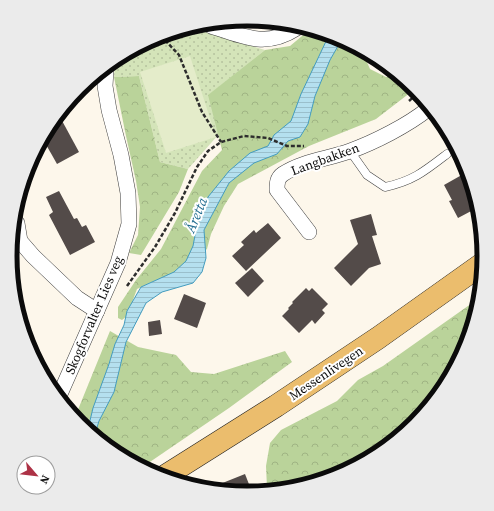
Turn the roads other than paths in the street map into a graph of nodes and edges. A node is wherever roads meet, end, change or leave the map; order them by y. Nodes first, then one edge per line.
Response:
1 (215, 27) edge
2 (294, 30) edge
3 (106, 74) edge
4 (426, 111) edge
5 (350, 151) junction
6 (447, 154) dead end
7 (309, 232) dead end
8 (17, 241) edge
9 (477, 268) edge
10 (97, 311) junction
11 (61, 391) edge
12 (171, 472) edge

1 - 2 street
3 - 10 street, Skogforvalter Lies veg
4 - 5 street, Langbakken
5 - 6 lane
5 - 7 street, Langbakken
8 - 10 street
9 - 12 main road, Messenlivegen
10 - 11 street, Skogforvalter Lies veg

